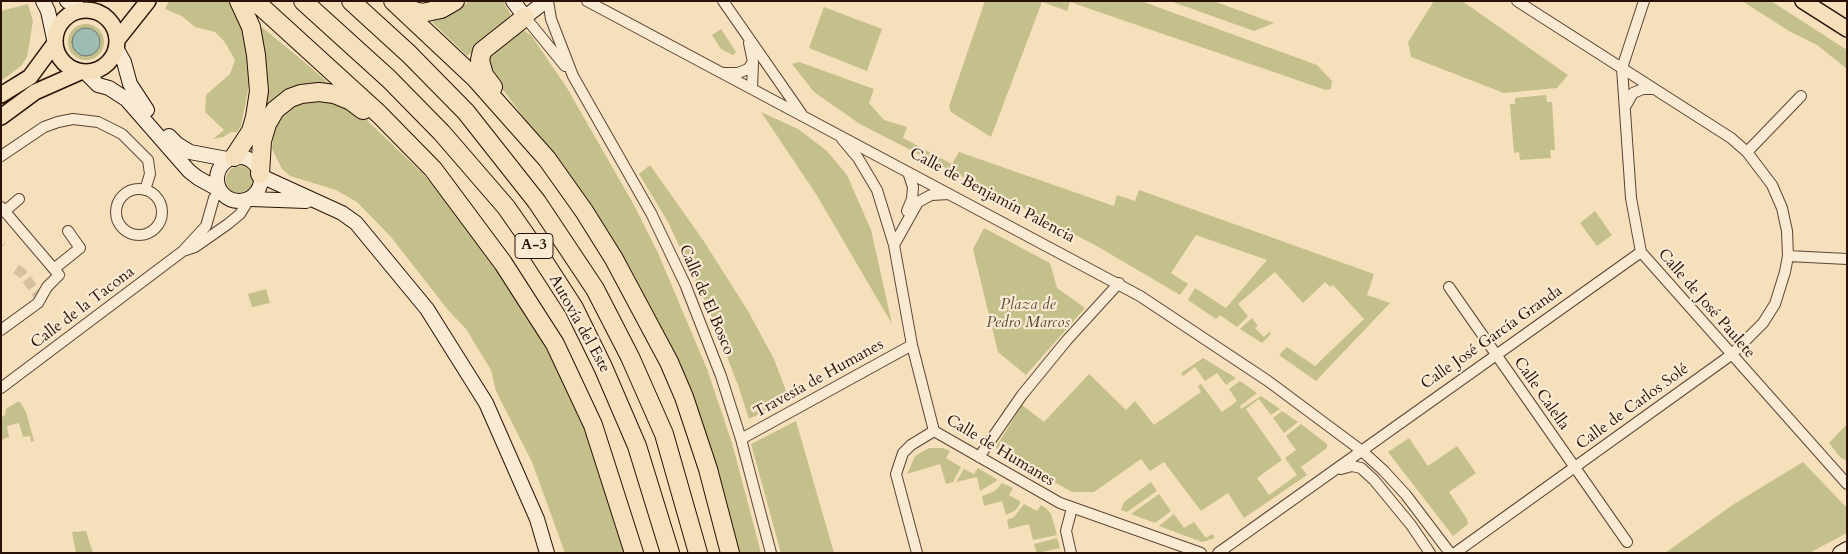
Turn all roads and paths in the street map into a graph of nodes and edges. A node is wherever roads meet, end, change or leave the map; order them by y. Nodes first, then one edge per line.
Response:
1 (44, 1) edge
2 (67, 1) edge
3 (108, 1) edge
4 (148, 1) edge
5 (239, 1) edge
6 (254, 1) edge
7 (303, 1) edge
8 (351, 1) edge
9 (393, 1) edge
10 (399, 1) edge
11 (455, 1) edge
12 (513, 1) edge
13 (547, 1) edge
14 (587, 1) edge
15 (723, 1) edge
16 (1517, 1) edge
17 (1644, 1) edge
18 (1803, 1) edge
19 (89, 10) junction
20 (525, 16) junction
21 (1847, 29) edge
22 (747, 38) junction
23 (55, 41) junction
24 (117, 44) junction
25 (753, 62) junction
26 (1622, 68) junction
27 (82, 73) junction
28 (722, 73) junction
29 (573, 76) junction
30 (752, 89) junction
31 (1654, 89) junction
32 (1, 95) edge
33 (1802, 96) dead end
34 (1625, 108) junction
35 (1, 116) edge
36 (803, 116) junction
37 (838, 134) junction
38 (1747, 152) junction
39 (1, 156) edge
40 (230, 158) junction
41 (547, 159) junction
42 (433, 169) junction
43 (908, 172) junction
44 (260, 175) junction
45 (145, 190) junction
46 (219, 190) junction
47 (950, 194) junction
48 (19, 199) dead end
49 (250, 200) junction
50 (311, 200) junction
51 (2, 209) edge
52 (68, 231) dead end
53 (894, 244) junction
54 (183, 251) junction
55 (1641, 252) junction
56 (1788, 256) junction
57 (1847, 260) edge
58 (55, 268) junction
59 (1119, 283) junction
60 (1449, 287) dead end
61 (1, 330) edge
62 (912, 345) junction
63 (1495, 354) junction
64 (1731, 355) junction
65 (1, 388) edge
66 (934, 431) junction
67 (741, 439) junction
68 (1362, 451) junction
69 (980, 457) junction
70 (1575, 467) junction
71 (1361, 468) junction
72 (1335, 470) junction
73 (1846, 482) edge
74 (1072, 508) junction
75 (1627, 542) dead end
76 (1847, 549) edge
77 (548, 553) edge
78 (634, 553) edge
79 (670, 553) edge
80 (698, 553) edge
81 (730, 553) edge
82 (771, 553) edge
83 (917, 553) edge
84 (1071, 553) edge
85 (1201, 553) edge
86 (1218, 553) edge
87 (1430, 553) edge
88 (1450, 553) edge
89 (1455, 553) edge
90 (1840, 553) edge

1 - 23 street
2 - 19 street
3 - 19 main road
4 - 24 main road
5 - 40 highway
6 - 42 highway
7 - 79 highway, Autovía del Este / A-3
8 - 80 highway, Autovía del Este / A-3
9 - 41 highway
10 - 11 highway
12 - 20 street
13 - 20 street
13 - 29 street, Calle de El Bosco
14 - 28 street, Calle de Benjamín Palencia
15 - 22 street
16 - 26 street, Calle de Carlos Solé
17 - 26 street, Calle de José Paulete
18 - 21 main road
19 - 23 main road
19 - 24 main road
20 - 29 street, Calle de El Bosco
20 - 41 highway
22 - 25 street
22 - 36 street
23 - 27 main road
23 - 32 main road
24 - 27 main road
24 - 40 street
25 - 28 street
25 - 30 street
26 - 31 street, Calle de Carlos Solé
26 - 34 street, Calle de José Paulete
27 - 35 main road
27 - 46 street
28 - 30 street, Calle de Benjamín Palencia
29 - 67 street, Calle de El Bosco
30 - 36 street, Calle de Benjamín Palencia
31 - 34 street
31 - 38 street, Calle de Carlos Solé
33 - 38 street
34 - 55 street, Calle de José Paulete
36 - 37 street, Calle de Benjamín Palencia
37 - 43 street, Calle de Benjamín Palencia
37 - 53 street, Calle de Humanes
38 - 56 street, Calle de Carlos Solé
39 - 45 street
40 - 44 street
40 - 46 street
41 - 81 highway
42 - 44 highway
42 - 78 highway
43 - 47 street, Calle de Benjamín Palencia
43 - 53 street
44 - 49 street
44 - 50 street
45 - 45 street
46 - 49 street
46 - 54 street, Calle de la Tacona
47 - 53 street
47 - 59 street, Calle de Benjamín Palencia
48 - 51 street
49 - 50 street
49 - 54 street, Calle de la Tacona
50 - 77 street
51 - 58 street
52 - 58 street
53 - 62 street, Calle de Humanes
54 - 65 street, Calle de la Tacona
55 - 63 street, Calle José García Granda
55 - 64 street, Calle de José Paulete
56 - 57 street
56 - 64 street, Calle de Carlos Solé
58 - 61 street
59 - 68 street, Calle de Benjamín Palencia
59 - 69 street
60 - 63 street, Calle Calella
62 - 66 street, Calle de Humanes
62 - 67 street, Travesía de Humanes
63 - 68 street, Calle José García Granda
63 - 70 street, Calle Calella
64 - 70 street, Calle de Carlos Solé
64 - 73 street, Calle de José Paulete
66 - 69 street, Calle de Humanes
66 - 83 street
67 - 82 street, Calle de El Bosco
68 - 71 street
68 - 72 street
68 - 88 street, Calle de Benjamín Palencia
69 - 74 street, Calle de Humanes
70 - 75 street, Calle Calella
70 - 89 street, Calle de Carlos Solé
71 - 72 street
71 - 87 street
72 - 86 street
74 - 84 street
74 - 85 street, Calle de Humanes
76 - 90 street

